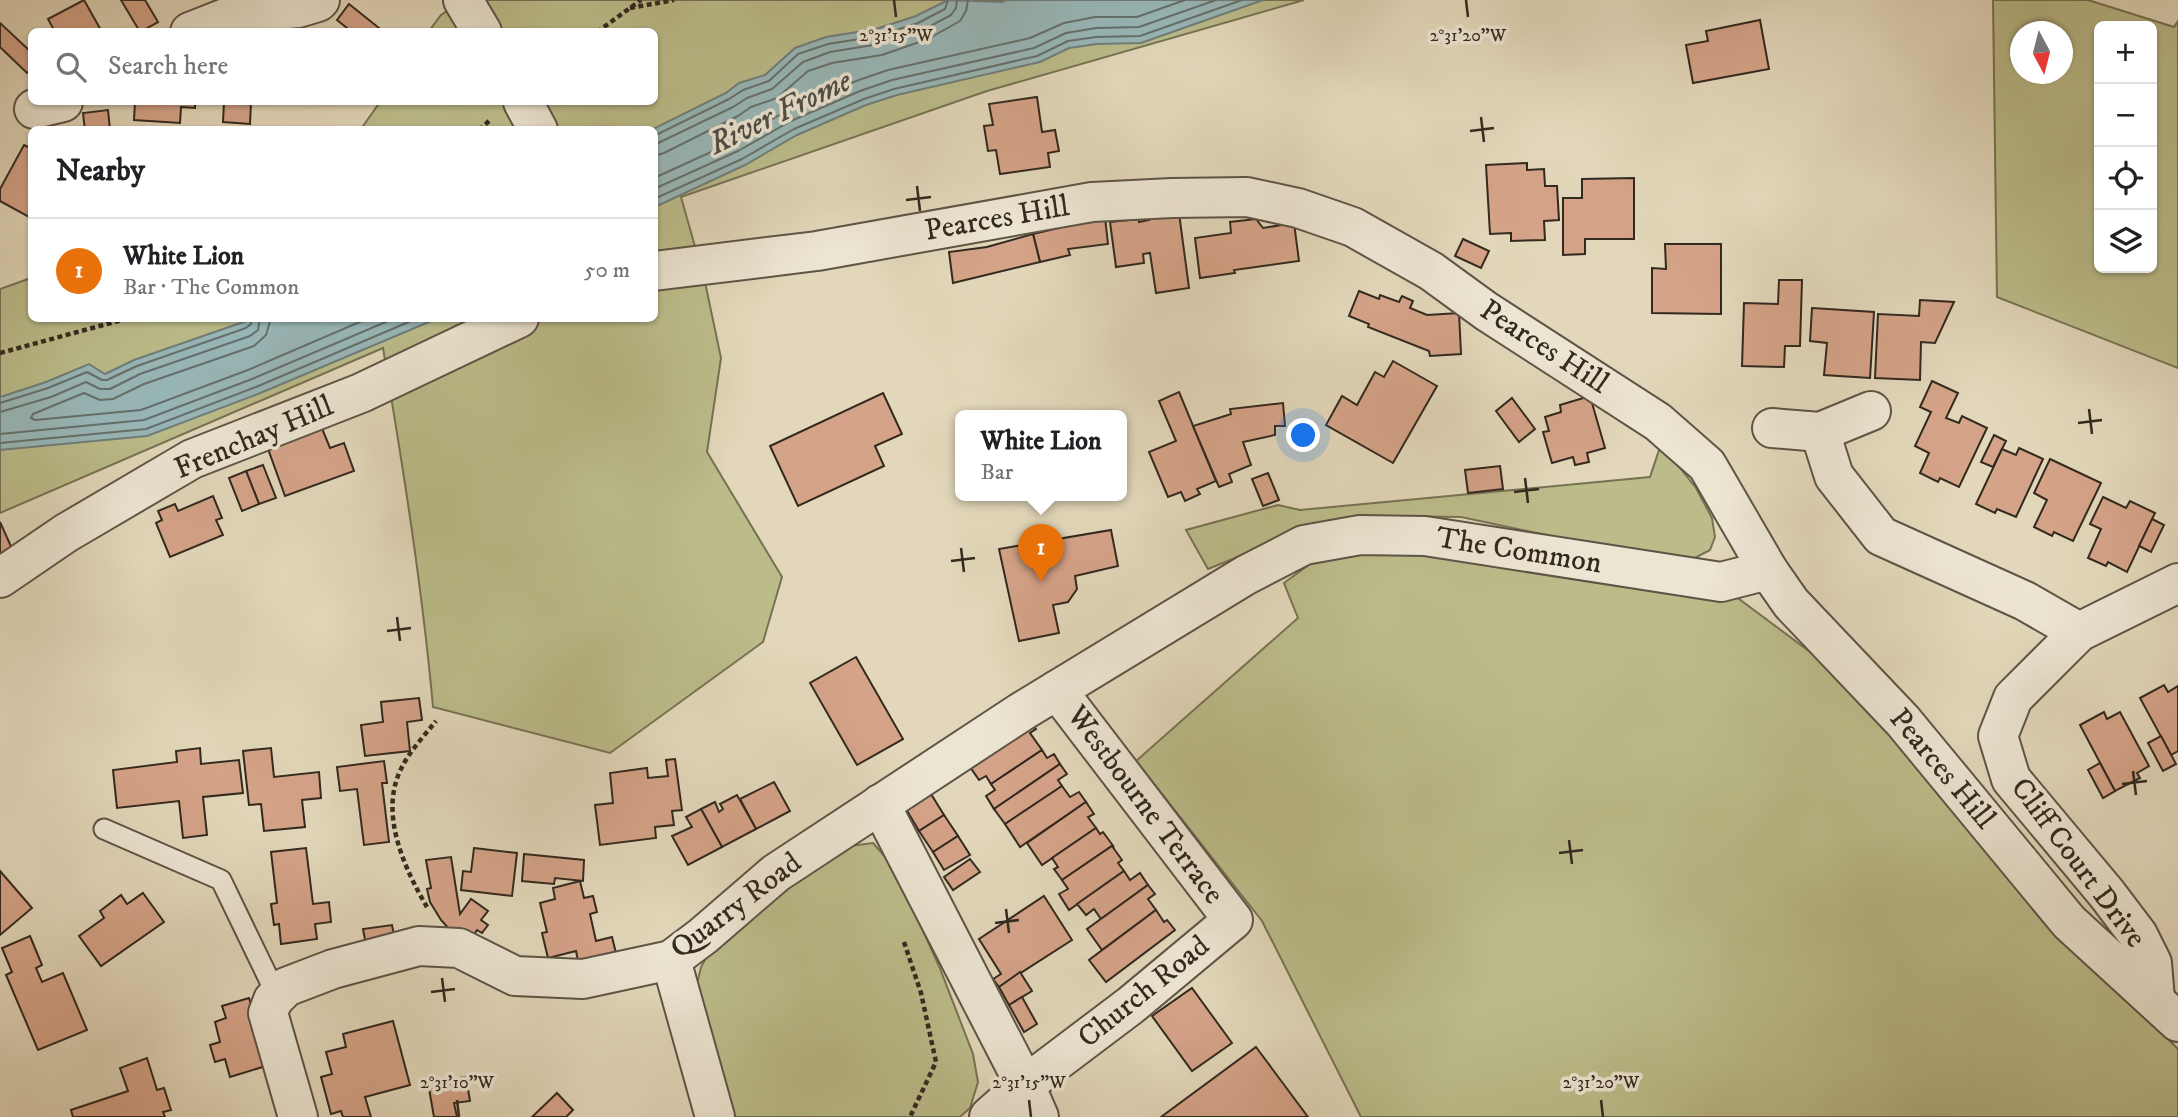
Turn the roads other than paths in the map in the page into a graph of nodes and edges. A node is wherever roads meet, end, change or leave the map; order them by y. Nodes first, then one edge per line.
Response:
1 (320, 0) edge
2 (463, 0) edge
3 (200, 28) edge
4 (480, 28) edge
5 (525, 105) edge
6 (536, 126) edge
7 (658, 271) edge
8 (511, 322) edge
9 (1871, 411) dead end
10 (1772, 428) dead end
11 (1820, 432) junction
12 (1768, 570) junction
13 (0, 578) edge
14 (2178, 583) edge
15 (2079, 632) junction
16 (1057, 690) junction
17 (880, 804) junction
18 (104, 830) dead end
19 (1233, 920) joint
20 (671, 960) junction
21 (277, 996) junction
22 (2166, 1011) edge
23 (1032, 1101) edge
24 (285, 1108) edge
25 (715, 1117) edge
26 (989, 1117) edge

1 - 3 street
2 - 4 street
5 - 6 street
7 - 12 street, Pearces Hill
8 - 13 street, Frenchay Hill
9 - 11 street
10 - 11 street
11 - 15 street
12 - 16 street, The Common
12 - 22 street, Pearces Hill
14 - 15 street, Cliff Court Drive
15 - 22 street, Cliff Court Drive
16 - 17 street, Quarry Road
16 - 19 street, Westbourne Terrace
17 - 20 street, Quarry Road
17 - 23 street
18 - 21 lane
19 - 23 street, Church Road
20 - 21 street, Quarry Road
20 - 25 street
21 - 24 street
23 - 26 street, Church Road

